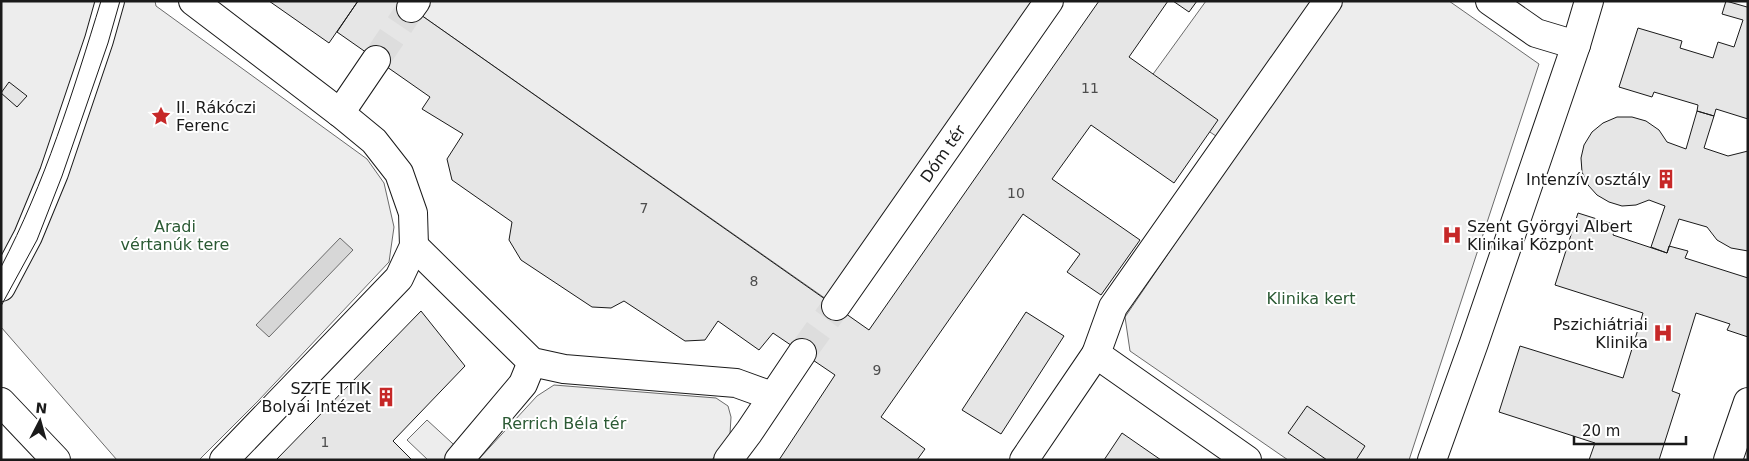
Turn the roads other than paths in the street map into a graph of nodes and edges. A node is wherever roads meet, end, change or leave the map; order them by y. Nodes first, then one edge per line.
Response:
1 (110, 1) edge
2 (193, 1) edge
3 (1049, 1) edge
4 (1328, 1) edge
5 (1490, 1) edge
6 (1590, 1) edge
7 (1576, 45) junction
8 (376, 60) tunnel mouth
9 (340, 113) junction
10 (414, 246) junction
11 (1, 287) edge
12 (836, 306) tunnel mouth
13 (802, 353) tunnel mouth
14 (1096, 354) junction
15 (532, 362) junction
16 (772, 396) junction
17 (1, 402) edge
18 (1748, 402) edge
19 (56, 460) edge
20 (224, 460) edge
21 (459, 460) edge
22 (728, 460) edge
23 (1024, 460) edge
24 (1247, 460) edge
25 (1432, 460) edge
26 (1728, 460) edge

1 - 11 street
2 - 9 street
3 - 12 street, Dóm tér
4 - 14 street
5 - 7 street
6 - 7 street
7 - 25 street
8 - 9 street
9 - 10 street
10 - 15 street
10 - 20 street
13 - 16 street
14 - 23 street
14 - 24 street
15 - 16 street
15 - 21 street
16 - 22 street
17 - 19 street
18 - 26 street

